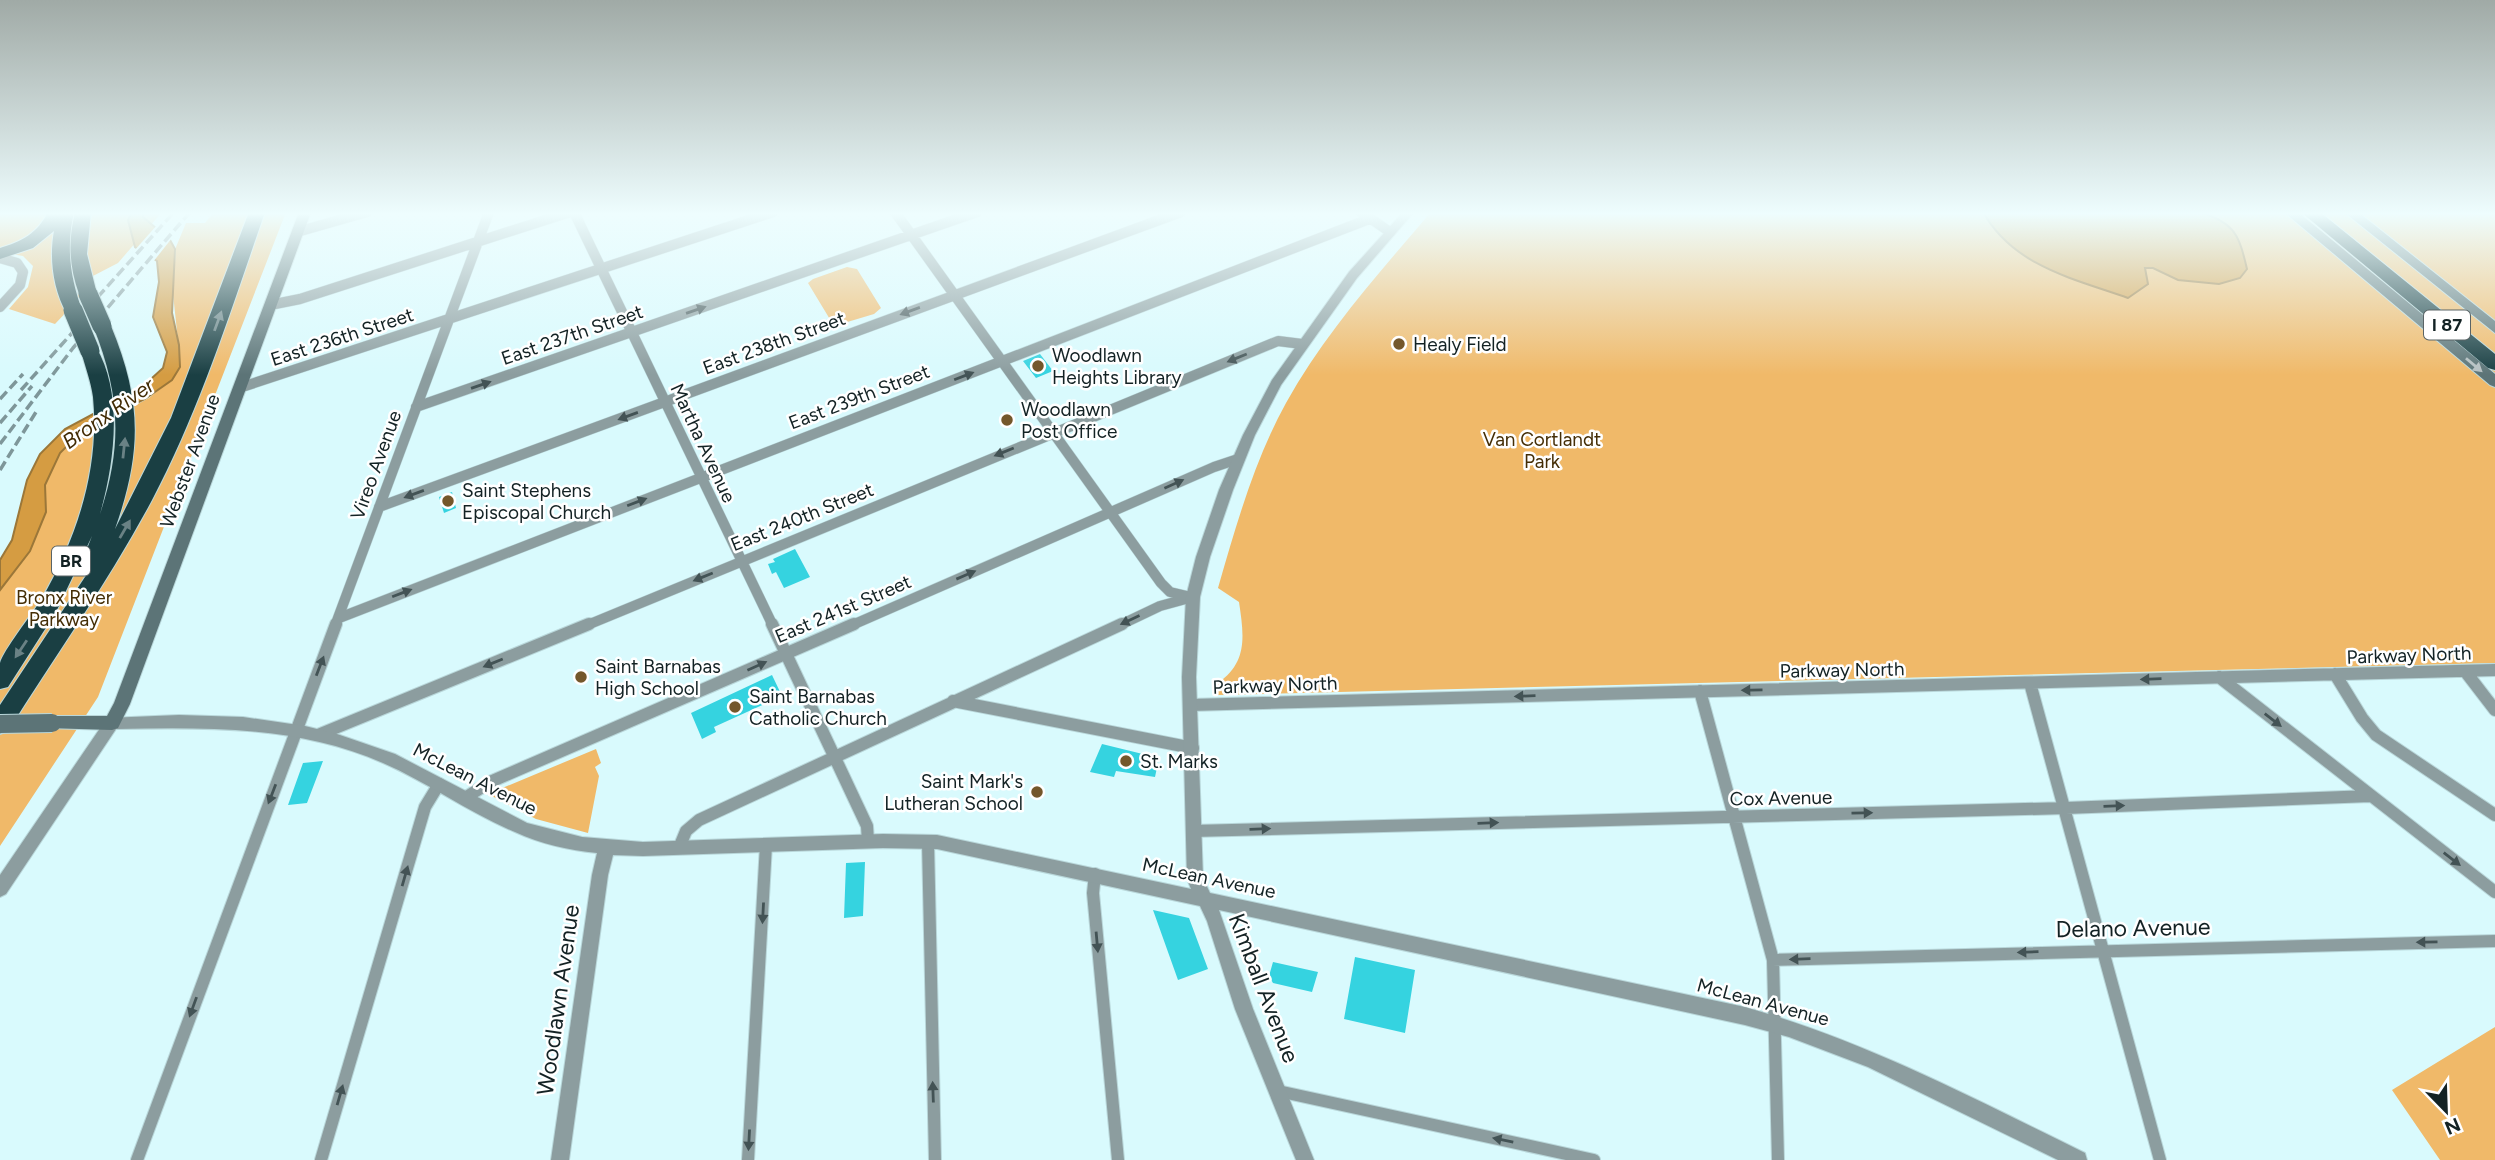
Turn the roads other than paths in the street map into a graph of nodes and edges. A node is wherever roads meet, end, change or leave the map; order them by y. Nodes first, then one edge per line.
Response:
1 (19, 266) edge
2 (60, 266) edge
3 (80, 266) edge
4 (237, 266) edge
5 (284, 266) edge
6 (403, 266) edge
7 (469, 266) edge
8 (599, 266) edge
9 (612, 266) edge
10 (822, 266) edge
11 (933, 266) edge
12 (1033, 266) edge
13 (1239, 266) edge
14 (1361, 266) edge
15 (2355, 266) edge
16 (2375, 266) edge
17 (2397, 266) edge
18 (2418, 266) edge
19 (601, 270) junction
20 (954, 295) junction
21 (270, 305) junction
22 (0, 307) edge
23 (449, 320) junction
24 (2495, 328) edge
25 (631, 333) junction
26 (1302, 344) junction
27 (2495, 346) edge
28 (1001, 361) junction
29 (2495, 365) edge
30 (2495, 382) edge
31 (239, 388) junction
32 (664, 402) junction
33 (416, 407) junction
34 (1052, 433) junction
35 (1238, 459) junction
36 (701, 478) junction
37 (379, 507) junction
38 (1110, 512) junction
39 (740, 561) junction
40 (1193, 597) junction
41 (339, 618) junction
42 (49, 648) junction
43 (785, 653) junction
44 (2495, 670) edge
45 (2465, 671) junction
46 (2335, 674) junction
47 (2219, 677) junction
48 (0, 680) edge
49 (2030, 682) junction
50 (1700, 691) junction
51 (953, 701) junction
52 (1190, 705) junction
53 (2495, 710) edge
54 (112, 723) junction
55 (0, 724) edge
56 (296, 730) junction
57 (318, 736) junction
58 (1193, 748) junction
59 (835, 755) junction
60 (439, 783) junction
61 (2370, 796) junction
62 (465, 798) junction
63 (2066, 808) junction
64 (2495, 815) edge
65 (1734, 816) junction
66 (1192, 831) junction
67 (868, 841) junction
68 (928, 842) junction
69 (766, 845) junction
70 (607, 847) junction
71 (679, 848) junction
72 (1095, 874) junction
73 (0, 890) edge
74 (2495, 892) edge
75 (1205, 899) junction
76 (2495, 941) edge
77 (2104, 950) junction
78 (1773, 960) junction
79 (1774, 1023) junction
80 (1278, 1091) junction
81 (137, 1160) edge
82 (321, 1160) edge
83 (560, 1160) edge
84 (748, 1160) edge
85 (935, 1160) edge
86 (1118, 1160) edge
87 (1305, 1160) edge
88 (1594, 1160) edge
89 (1778, 1160) edge
90 (2078, 1160) edge
91 (2160, 1160) edge

1 - 22 street
2 -> 48 highway, BR, bridge
42 -> 3 highway, BR, bridge
42 -> 4 highway
5 - 21 main road, Webster Avenue
6 - 21 street
7 - 23 street, Vireo Avenue
8 - 19 street, Martha Avenue
9 - 19 street, East 236th Street
25 -> 10 street, East 237th Street
11 - 20 street
12 - 20 street, East 238th Street
13 - 28 street, East 239th Street
14 - 26 street, Kimball Avenue
15 -> 30 main road
16 - 29 highway, I 87
17 - 27 highway, I 87
18 - 24 main road
19 - 23 street, East 236th Street
19 - 25 street, Martha Avenue
20 - 28 street
20 -> 32 street, East 238th Street
21 - 31 main road, Webster Avenue
23 - 31 street, East 236th Street
23 - 33 street, Vireo Avenue
25 - 32 street, Martha Avenue
33 -> 25 street, East 237th Street
26 -> 34 street, East 240th Street
26 - 35 street, Kimball Avenue
28 - 34 street
36 -> 28 street, East 239th Street
31 - 54 main road, Webster Avenue
32 - 36 street, Martha Avenue
32 -> 37 street, East 238th Street
33 - 37 street, Vireo Avenue
34 - 38 street
34 -> 39 street, East 240th Street
38 -> 35 street, East 241st Street
35 - 40 street, Kimball Avenue
36 - 39 street, Martha Avenue
41 -> 36 street, East 239th Street
37 - 41 street, Vireo Avenue
38 - 40 street
43 -> 38 street, East 241st Street
39 - 43 street, Martha Avenue
39 -> 57 street, East 240th Street
40 -> 51 street
40 - 52 street, Kimball Avenue
56 -> 41 street, Vireo Avenue
42 - 55 highway, BR
43 - 59 street, Martha Avenue
62 -> 43 street, East 241st Street
44 - 45 street, Parkway North
45 - 46 street, Parkway North
45 - 53 street
46 - 47 street, Parkway North
46 - 64 street
47 -> 49 street, Parkway North
47 -> 61 street
49 -> 50 street, Parkway North
49 - 63 street
50 -> 52 street, Parkway North
50 - 65 street
51 - 58 street
51 - 59 street
52 - 58 street, Kimball Avenue
54 - 55 main road, bridge
54 - 56 street, McLean Avenue
54 - 73 street
56 - 57 street, McLean Avenue
56 -> 81 street, Vireo Avenue
57 - 60 street, McLean Avenue
58 - 66 street, Kimball Avenue
59 - 67 street, Martha Avenue
59 - 71 street
60 - 62 street, McLean Avenue
82 -> 60 street
63 -> 61 street, Cox Avenue
61 -> 74 street
62 - 70 street, McLean Avenue
65 -> 63 street, Cox Avenue
63 - 77 street
66 -> 65 street, Cox Avenue
65 - 78 street
66 - 75 street, Kimball Avenue
67 - 68 street, McLean Avenue
67 - 69 street, McLean Avenue
68 - 72 street, McLean Avenue
85 -> 68 street
69 - 71 street, McLean Avenue
69 -> 84 street
70 - 71 street, McLean Avenue
70 - 83 street, Woodlawn Avenue
72 - 75 street, McLean Avenue
72 -> 86 street
75 - 79 street, McLean Avenue
75 - 80 street, Kimball Avenue
76 -> 77 street, Delano Avenue
77 -> 78 street, Delano Avenue
77 - 91 street
78 - 79 street
79 - 89 street
79 - 90 street, McLean Avenue
80 - 87 street, Kimball Avenue
88 -> 80 street

